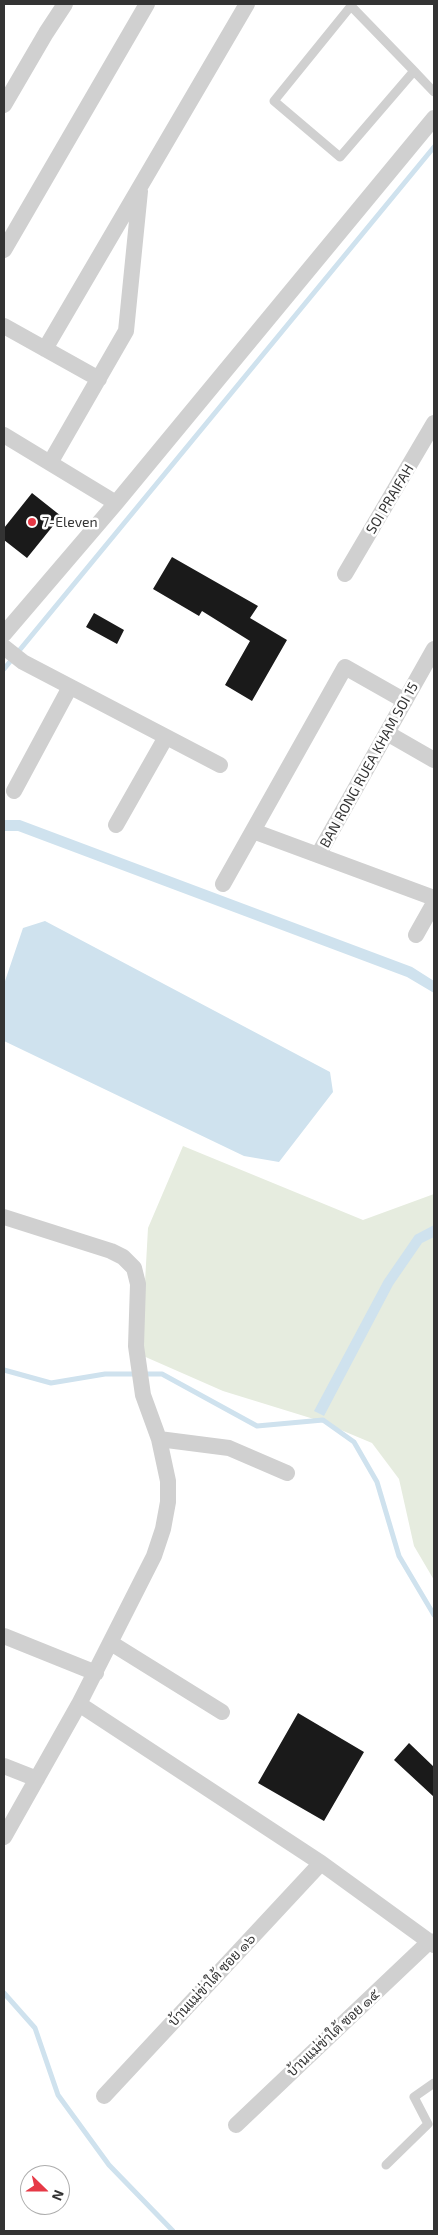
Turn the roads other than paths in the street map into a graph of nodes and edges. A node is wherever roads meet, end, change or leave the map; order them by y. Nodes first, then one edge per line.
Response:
1 (65, 4) edge
2 (147, 4) edge
3 (247, 4) edge
4 (414, 71) junction
5 (434, 92) edge
6 (4, 105) edge
7 (434, 118) edge
8 (140, 184) junction
9 (4, 250) edge
10 (4, 326) edge
11 (45, 349) junction
12 (99, 379) junction
13 (434, 423) edge
14 (4, 435) edge
15 (50, 463) junction
16 (116, 503) junction
17 (345, 574) dead end
18 (4, 634) edge
19 (4, 648) edge
20 (434, 649) edge
21 (70, 687) junction
22 (405, 701) junction
23 (387, 733) junction
24 (166, 737) junction
25 (434, 760) edge
26 (220, 765) dead end
27 (14, 791) dead end
28 (116, 825) dead end
29 (253, 831) junction
30 (318, 855) junction
31 (224, 884) dead end
32 (434, 898) edge
33 (434, 903) edge
34 (416, 935) dead end
35 (4, 1217) edge
36 (159, 1439) junction
37 (287, 1473) dead end
38 (4, 1636) edge
39 (111, 1643) junction
40 (96, 1673) junction
41 (80, 1704) junction
42 (222, 1712) dead end
43 (4, 1766) edge
44 (37, 1779) junction
45 (4, 1837) edge
46 (321, 1863) junction
47 (432, 1943) edge
48 (434, 2083) edge
49 (104, 2096) dead end
50 (236, 2125) dead end
51 (386, 2165) dead end

1 - 6 street
2 - 9 street
3 - 8 street
4 - 4 lane
4 - 5 lane
7 - 16 street
8 - 11 street
8 - 12 street
10 - 11 street
11 - 12 street
12 - 15 street
13 - 17 street, SOI PRAIFAH
14 - 15 street
15 - 16 street
16 - 18 street
19 - 21 street
20 - 22 street, BAN RONG RUEA KHAM SOI 15
21 - 24 street
21 - 27 street
22 - 23 street, BAN RONG RUEA KHAM SOI 15
22 - 29 street
23 - 25 street
23 - 30 street, BAN RONG RUEA KHAM SOI 15
24 - 26 street
24 - 28 street
29 - 30 street
29 - 31 street
30 - 32 street
33 - 34 street
35 - 36 street
36 - 37 street
36 - 39 street
38 - 40 street
39 - 40 street
39 - 42 street
40 - 41 street
41 - 44 street
41 - 46 street
43 - 44 street
44 - 45 street
46 - 47 street
46 - 49 street, บ้านแม่ข่าใต้ ซอย ๑๖
47 - 50 street, บ้านแม่ข่าใต้ ซอย ๑๕
48 - 51 lane

